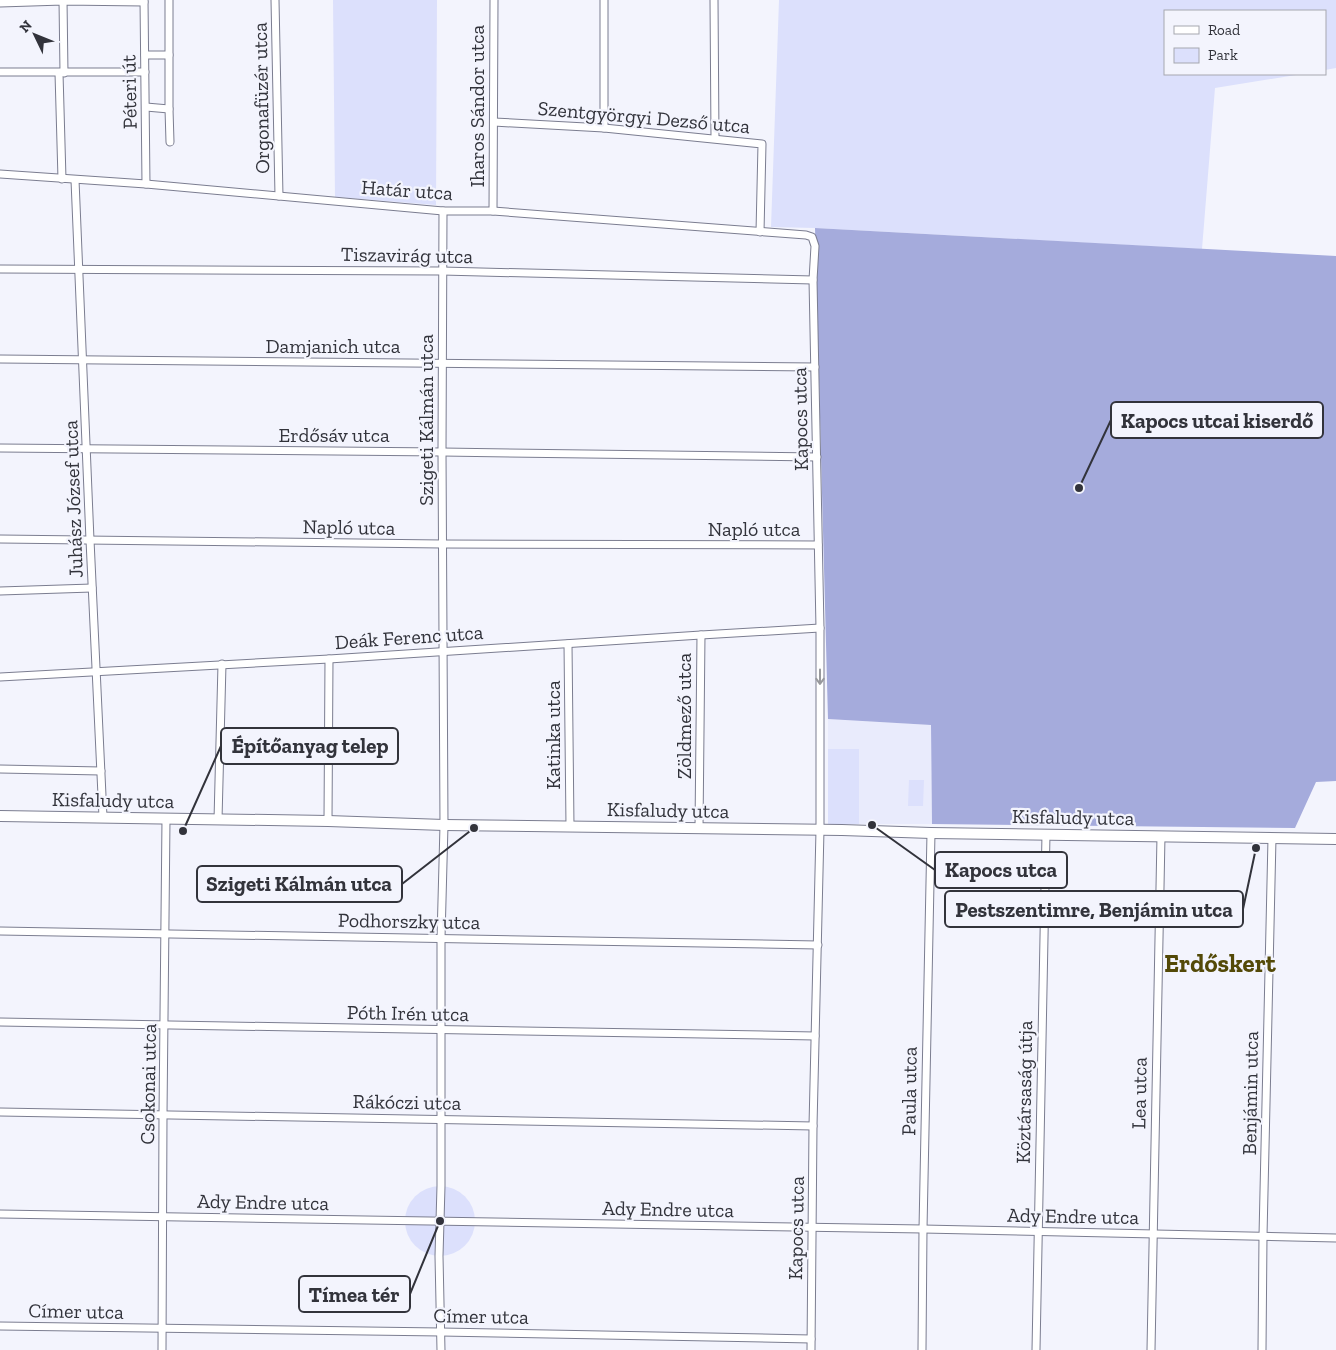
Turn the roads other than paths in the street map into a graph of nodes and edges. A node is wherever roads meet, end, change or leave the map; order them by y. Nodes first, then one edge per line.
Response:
1 (63, 0) edge
2 (169, 0) edge
3 (275, 0) edge
4 (494, 0) edge
5 (604, 0) edge
6 (714, 0) edge
7 (144, 1) edge
8 (0, 3) edge
9 (145, 55) junction
10 (169, 55) junction
11 (0, 72) edge
12 (146, 72) junction
13 (62, 73) junction
14 (146, 107) junction
15 (169, 108) junction
16 (494, 122) junction
17 (604, 128) junction
18 (715, 138) junction
19 (170, 142) dead end
20 (0, 174) edge
21 (62, 179) junction
22 (75, 180) junction
23 (146, 184) junction
24 (279, 196) junction
25 (443, 211) junction
26 (493, 211) junction
27 (760, 232) junction
28 (812, 237) joint
29 (0, 268) edge
30 (79, 270) junction
31 (442, 271) junction
32 (813, 280) junction
33 (0, 359) edge
34 (84, 361) junction
35 (443, 362) junction
36 (815, 367) junction
37 (0, 448) edge
38 (86, 450) junction
39 (442, 452) junction
40 (817, 457) junction
41 (0, 539) edge
42 (90, 540) junction
43 (442, 544) junction
44 (818, 545) junction
45 (92, 588) junction
46 (0, 590) edge
47 (820, 628) junction
48 (700, 635) junction
49 (568, 644) junction
50 (442, 651) junction
51 (329, 659) junction
52 (222, 664) junction
53 (97, 672) junction
54 (0, 676) edge
55 (0, 769) edge
56 (101, 771) junction
57 (0, 816) edge
58 (103, 817) junction
59 (166, 819) junction
60 (218, 820) junction
61 (328, 821) junction
62 (444, 825) junction
63 (570, 826) junction
64 (699, 828) junction
65 (820, 830) junction
66 (931, 833) junction
67 (1046, 834) junction
68 (1161, 836) junction
69 (1272, 838) junction
70 (1336, 839) edge
71 (0, 931) edge
72 (165, 934) junction
73 (441, 938) junction
74 (818, 945) junction
75 (0, 1022) edge
76 (165, 1025) junction
77 (441, 1029) junction
78 (815, 1036) junction
79 (0, 1112) edge
80 (163, 1115) junction
81 (440, 1119) junction
82 (814, 1126) junction
83 (0, 1214) edge
84 (162, 1216) junction
85 (439, 1221) junction
86 (812, 1228) junction
87 (923, 1229) junction
88 (1038, 1232) junction
89 (1152, 1233) junction
90 (1263, 1236) junction
91 (1336, 1238) edge
92 (0, 1326) edge
93 (162, 1329) junction
94 (441, 1332) junction
95 (811, 1338) junction
96 (162, 1350) edge
97 (441, 1350) edge
98 (811, 1350) edge
99 (922, 1350) edge
100 (1036, 1350) edge
101 (1151, 1350) edge
102 (1262, 1350) edge

1 - 7 street
1 - 8 street
1 - 13 street
2 - 10 street
3 - 24 street, Orgonafüzér utca
4 - 16 street, Iharos Sándor utca
5 - 17 street
6 - 18 street
7 - 9 street, Péteri út
9 - 10 street
9 - 12 street, Péteri út
10 - 15 street
11 - 13 street
12 - 13 street
12 - 14 street, Péteri út
13 - 21 street
14 - 15 street
14 - 23 street, Péteri út
15 - 19 street
16 - 17 street, Szentgyörgyi Dezső utca
16 - 26 street, Iharos Sándor utca
17 - 18 street, Szentgyörgyi Dezső utca
18 - 27 street, Szentgyörgyi Dezső utca
20 - 21 street, Határ utca
21 - 22 street, Határ utca
22 - 23 street, Határ utca
22 - 30 street, Juhász József utca
23 - 24 street, Határ utca
24 - 25 street, Határ utca
25 - 26 street, Határ utca
25 - 31 street, Szigeti Kálmán utca
26 - 27 street, Határ utca
27 - 28 street, Határ utca
28 - 32 street, Kapocs utca
29 - 30 street, Tiszavirág utca
30 - 31 street, Tiszavirág utca
30 - 34 street, Juhász József utca
31 - 32 street, Tiszavirág utca
31 - 35 street, Szigeti Kálmán utca
32 - 36 street, Kapocs utca
33 - 34 street, Damjanich utca
34 - 35 street, Damjanich utca
34 - 38 street, Juhász József utca
35 - 36 street, Damjanich utca
35 - 39 street, Szigeti Kálmán utca
36 - 40 street, Kapocs utca
37 - 38 street, Erdősáv utca
38 - 39 street, Erdősáv utca
38 - 42 street, Juhász József utca
39 - 40 street, Erdősáv utca
39 - 43 street, Szigeti Kálmán utca
40 - 44 street, Kapocs utca
41 - 42 street, Napló utca
42 - 43 street, Napló utca
42 - 45 street, Juhász József utca
43 - 44 street, Napló utca
43 - 50 street, Szigeti Kálmán utca
44 - 47 street, Kapocs utca
45 - 46 street
45 - 53 street, Juhász József utca
47 - 48 street, Deák Ferenc utca
47 -> 65 street, Kapocs utca
48 - 49 street, Deák Ferenc utca
48 - 64 street, Zöldmező utca
49 - 50 street, Deák Ferenc utca
49 - 63 street, Katinka utca
50 - 51 street, Deák Ferenc utca
50 - 62 street, Szigeti Kálmán utca
51 - 52 street, Deák Ferenc utca
51 - 61 street
52 - 53 street, Deák Ferenc utca
52 - 60 street
53 - 54 street, Deák Ferenc utca
53 - 56 street, Juhász József utca
55 - 56 street
56 - 58 street, Juhász József utca
57 - 58 street, Kisfaludy utca
58 - 59 street, Kisfaludy utca
59 - 60 street, Kisfaludy utca
59 - 72 street, Csokonai utca
60 - 61 street, Kisfaludy utca
61 - 62 street, Kisfaludy utca
62 - 63 street, Kisfaludy utca
62 - 73 street, Szigeti Kálmán utca
63 - 64 street, Kisfaludy utca
64 - 65 street, Kisfaludy utca
65 - 66 street, Kisfaludy utca
65 - 74 street, Kapocs utca
66 - 67 street, Kisfaludy utca
66 - 87 street, Paula utca
67 - 68 street, Kisfaludy utca
67 - 88 street, Köztársaság útja
68 - 69 street, Kisfaludy utca
68 - 89 street, Lea utca
69 - 70 street, Kisfaludy utca
69 - 90 street, Benjámin utca
71 - 72 street, Podhorszky utca
72 - 73 street, Podhorszky utca
72 - 76 street, Csokonai utca
73 - 74 street, Podhorszky utca
73 - 77 street, Szigeti Kálmán utca
74 - 78 street, Kapocs utca
75 - 76 street, Póth Irén utca
76 - 77 street, Póth Irén utca
76 - 80 street, Csokonai utca
77 - 78 street, Póth Irén utca
77 - 81 street, Szigeti Kálmán utca
78 - 82 street, Kapocs utca
79 - 80 street, Rákóczi utca
80 - 81 street, Rákóczi utca
80 - 84 street, Csokonai utca
81 - 82 street, Rákóczi utca
81 - 85 street, Szigeti Kálmán utca
82 - 86 street, Kapocs utca
83 - 84 street, Ady Endre utca
84 - 85 street, Ady Endre utca
84 - 93 street, Csokonai utca
85 - 86 street, Ady Endre utca
85 - 94 street, Szigeti Kálmán utca
86 - 87 street, Ady Endre utca
86 - 95 street, Kapocs utca
87 - 88 street, Ady Endre utca
87 - 99 street, Paula utca
88 - 89 street, Ady Endre utca
88 - 100 street, Köztársaság útja
89 - 90 street, Ady Endre utca
89 - 101 street, Lea utca
90 - 91 street, Ady Endre utca
90 - 102 street, Benjámin utca
92 - 93 street, Címer utca
93 - 94 street, Címer utca
93 - 96 street, Csokonai utca
94 - 95 street, Címer utca
94 - 97 street, Szigeti Kálmán utca
95 - 98 street, Kapocs utca

